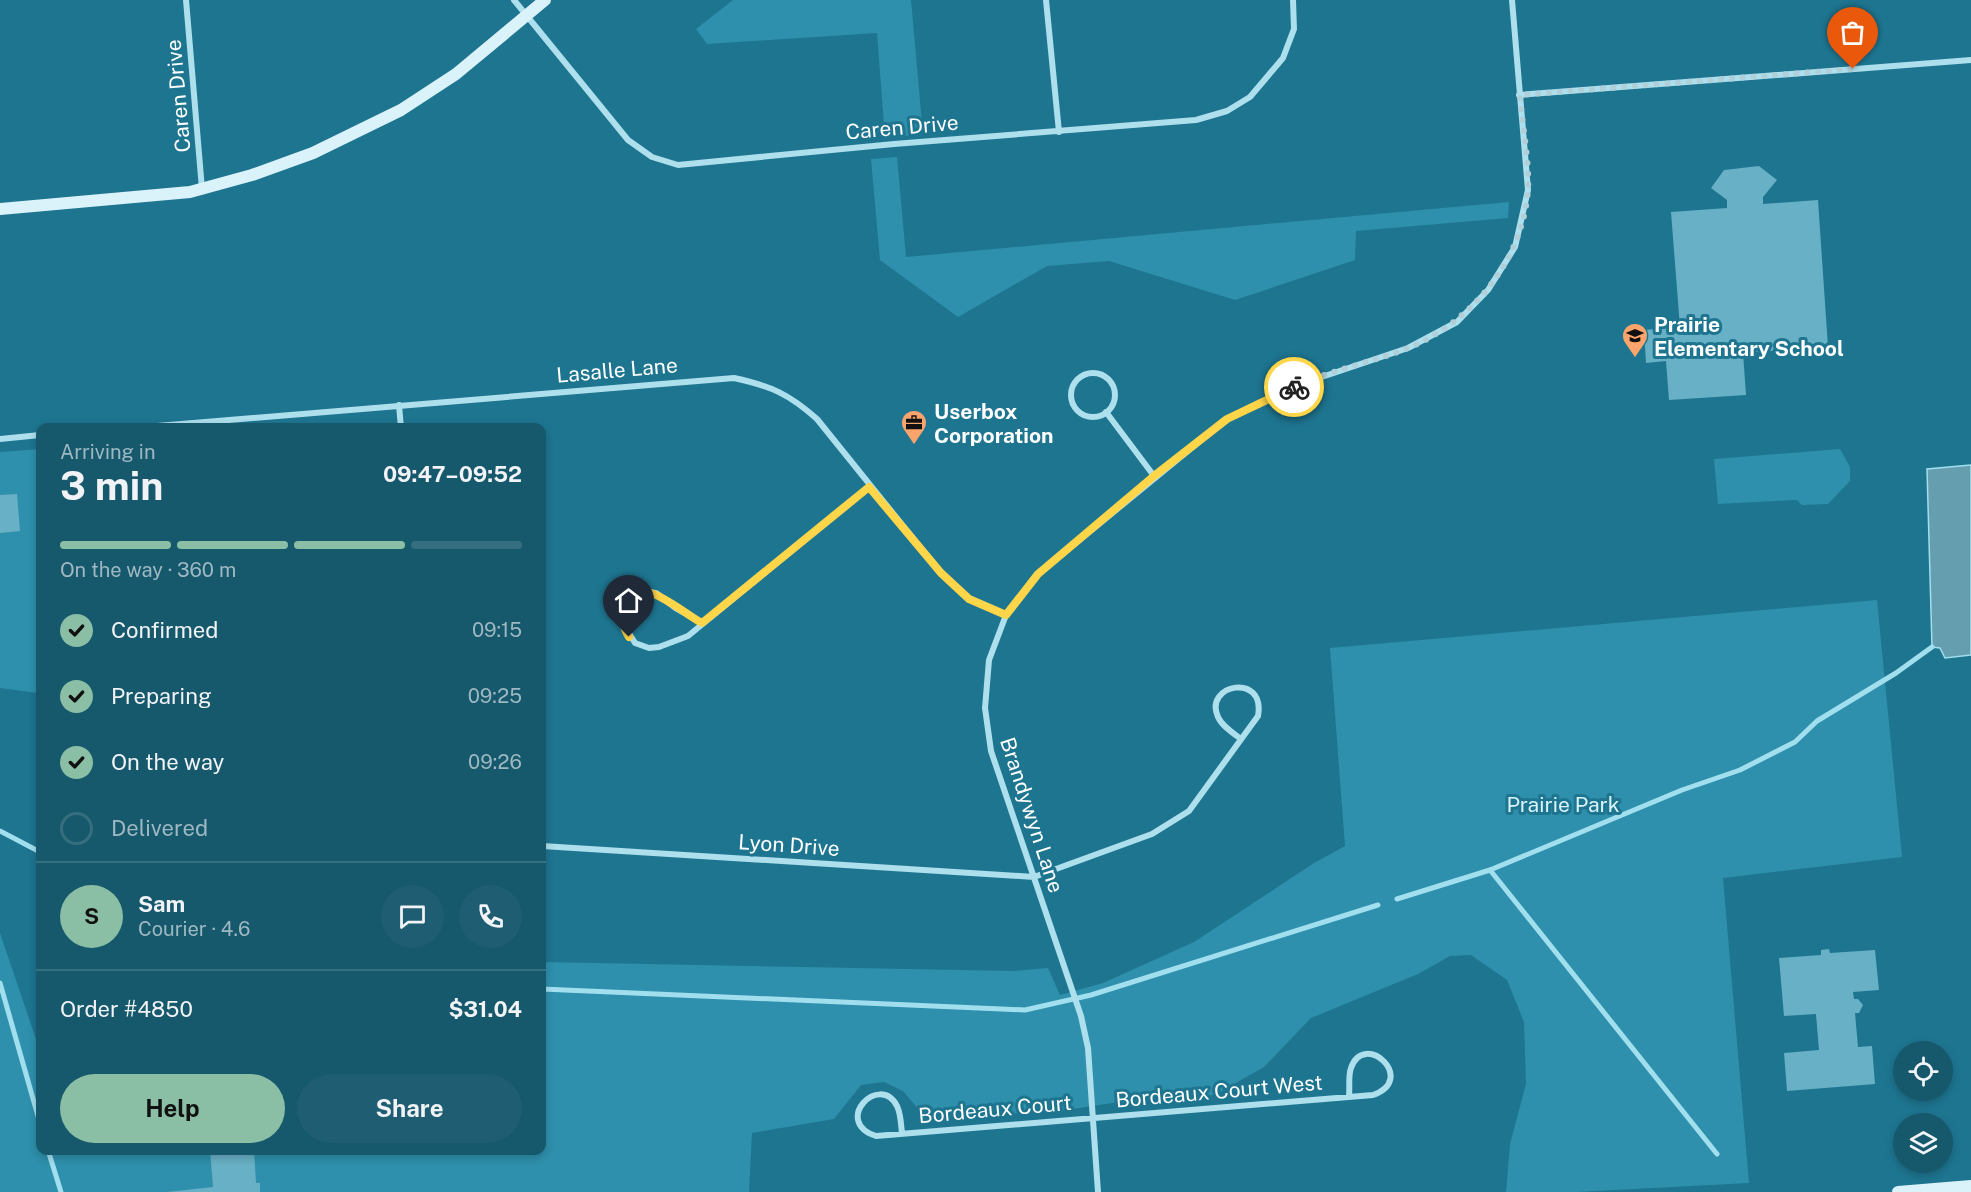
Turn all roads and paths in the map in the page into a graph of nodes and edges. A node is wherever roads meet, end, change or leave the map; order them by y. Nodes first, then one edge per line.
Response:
1 (186, 0) edge
2 (514, 0) edge
3 (545, 0) edge
4 (1046, 0) edge
5 (1293, 0) edge
6 (1512, 0) edge
7 (526, 15) junction
8 (1971, 60) edge
9 (1520, 95) junction
10 (1059, 132) junction
11 (202, 189) junction
12 (0, 209) edge
13 (399, 405) junction
14 (1106, 412) junction
15 (191, 423) edge
16 (401, 423) edge
17 (36, 435) edge
18 (0, 439) edge
19 (1154, 476) junction
20 (869, 487) junction
21 (1006, 615) junction
22 (702, 623) junction
23 (1241, 739) junction
24 (546, 846) edge
25 (1034, 877) junction
26 (1349, 1096) junction
27 (1091, 1118) junction
28 (902, 1134) junction
29 (1971, 1186) edge
30 (1098, 1192) edge
31 (1899, 1192) edge

1 - 11 street, Caren Drive
2 - 7 street, Caren Drive
3 - 7 street
4 - 10 street
5 - 10 street, Caren Drive
6 - 9 street, Brandywyn Lane
7 - 10 street, Caren Drive
7 - 11 street
8 - 9 street
9 - 19 street, Brandywyn Lane
11 - 12 street
13 - 15 street, Lasalle Lane
13 - 16 street
13 - 20 street, Lasalle Lane
14 - 14 street
14 - 19 street
17 - 18 street
19 - 21 street, Brandywyn Lane
20 - 21 street, Lasalle Lane
20 - 22 street
21 - 25 street, Brandywyn Lane
22 - 22 street
23 - 23 street
23 - 25 street
24 - 25 street, Lyon Drive
25 - 27 street, Brandywyn Lane
26 - 26 street, Bordeaux Court West
26 - 27 street, Bordeaux Court West
27 - 28 street, Bordeaux Court
27 - 30 street, Brandywyn Lane
28 - 28 street, Bordeaux Court
29 - 31 street

